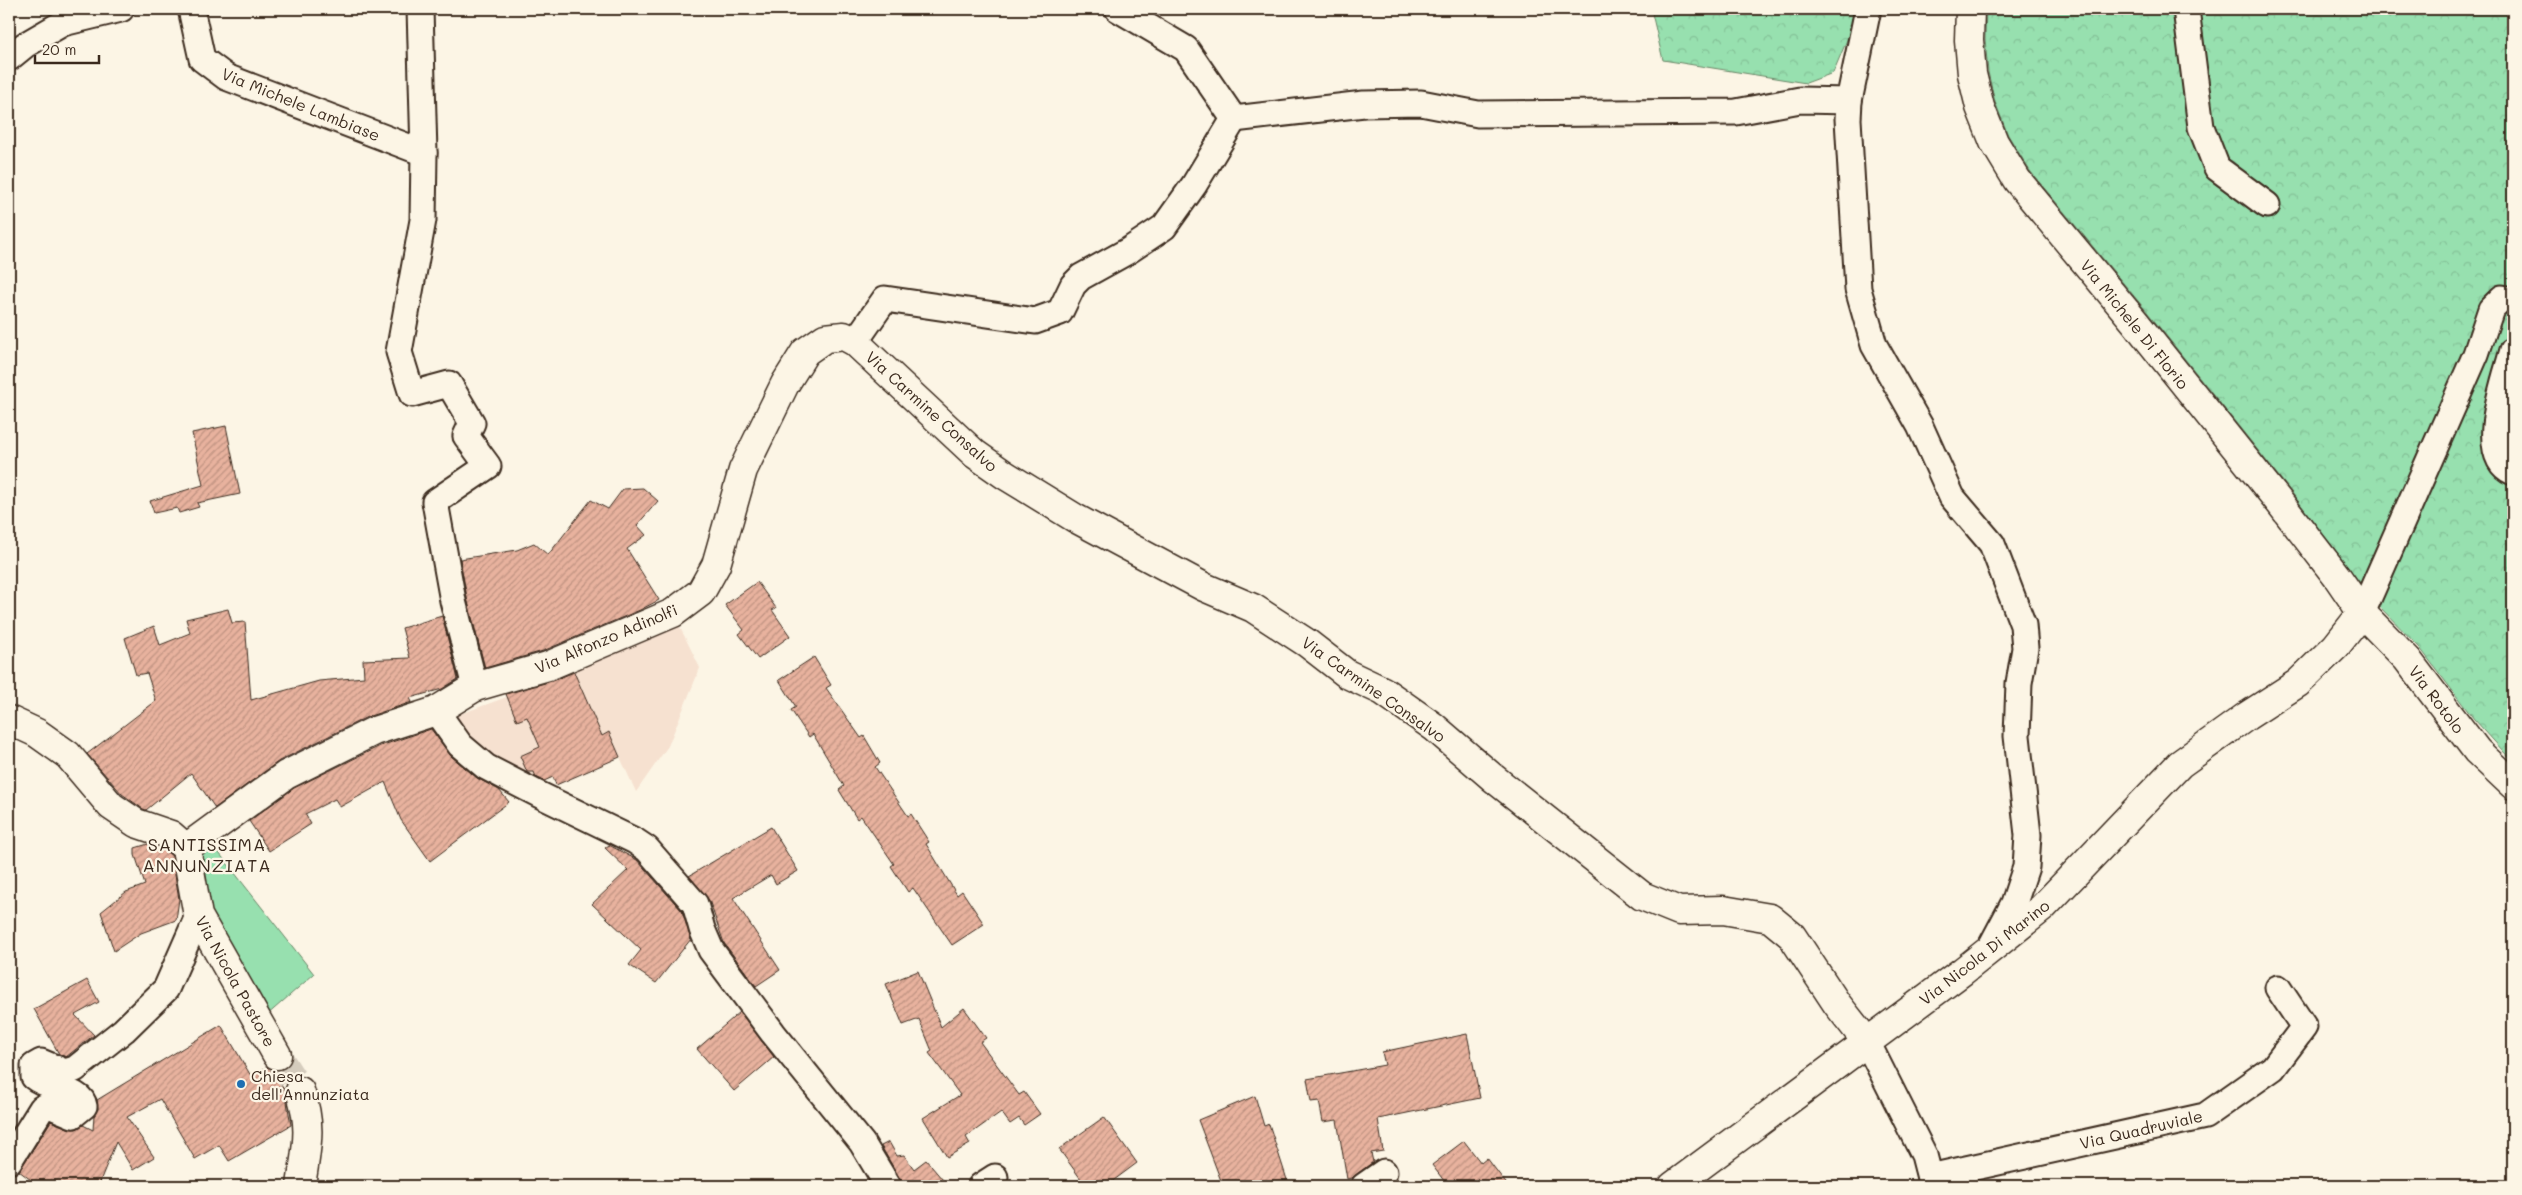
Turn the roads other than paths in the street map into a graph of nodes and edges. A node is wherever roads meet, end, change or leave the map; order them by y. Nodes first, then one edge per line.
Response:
1 (121, 9) edge
2 (191, 9) edge
3 (420, 9) edge
4 (1118, 9) edge
5 (1868, 9) edge
6 (1970, 9) edge
7 (2186, 9) edge
8 (9, 58) edge
9 (1849, 101) junction
10 (1234, 119) junction
11 (424, 154) junction
12 (2267, 205) dead end
13 (2513, 300) edge
14 (855, 342) junction
15 (2513, 350) edge
16 (2513, 472) edge
17 (2362, 613) junction
18 (476, 687) junction
19 (436, 711) junction
20 (9, 720) edge
21 (2513, 785) edge
22 (186, 848) junction
23 (198, 916) junction
24 (1989, 950) junction
25 (2278, 988) dead end
26 (1867, 1042) junction
27 (277, 1055) tunnel mouth
28 (300, 1091) tunnel mouth
29 (9, 1161) edge
30 (1931, 1182) edge
31 (301, 1186) edge
32 (888, 1186) edge
33 (1673, 1186) edge

1 - 8 street
2 - 11 street, Via Michele Lambiase
3 - 11 street
4 - 10 street
5 - 9 street
6 - 17 street, Via Michele Di Florio
7 - 12 street
9 - 10 street
9 - 24 street
10 - 14 street
11 - 18 street
13 - 17 street
14 - 18 street, Via Alfonzo Adinolfi
14 - 26 street, Via Carmine Consalvo
15 - 16 street
17 - 21 street, Via Rotolo
17 - 24 street, Via Nicola Di Marino
18 - 19 street, Via Alfonzo Adinolfi
19 - 22 street, Via Alfonzo Adinolfi
19 - 32 street
20 - 22 street
22 - 23 street, Via Nicola Pastore
23 - 27 street, Via Nicola Pastore
23 - 29 street
24 - 26 street, Via Nicola Di Marino
25 - 30 street, Via Quadruviale
26 - 30 street, Via Quadruviale
26 - 33 street, Via Nicola Di Marino
28 - 31 street

